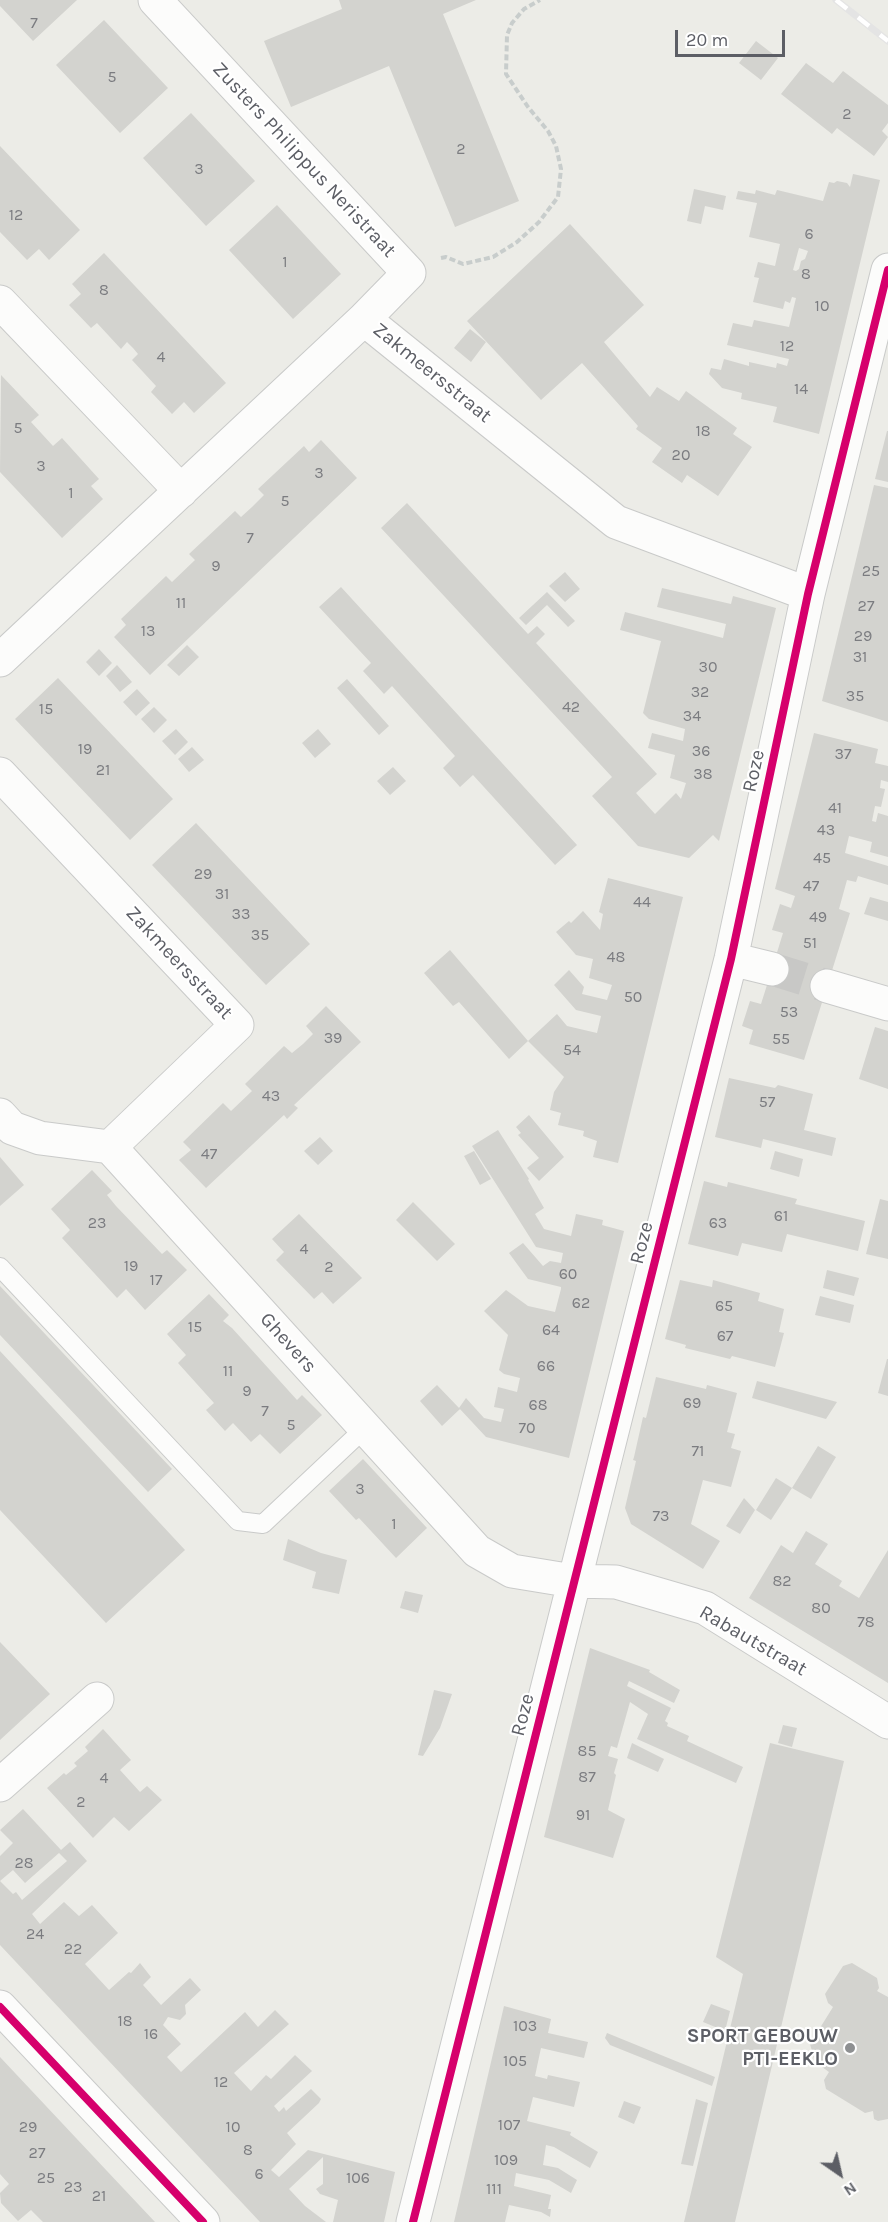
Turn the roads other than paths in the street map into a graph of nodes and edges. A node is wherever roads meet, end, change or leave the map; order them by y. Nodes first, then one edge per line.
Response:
1 (155, 0) edge
2 (888, 270) edge
3 (0, 302) edge
4 (364, 318) junction
5 (181, 491) junction
6 (808, 594) junction
7 (0, 660) edge
8 (0, 774) edge
9 (731, 959) junction
10 (772, 969) tunnel mouth
11 (827, 986) tunnel mouth
12 (888, 1004) edge
13 (0, 1115) edge
14 (110, 1147) junction
15 (0, 1267) edge
16 (366, 1428) junction
17 (573, 1581) junction
18 (97, 1699) dead end
19 (888, 1722) edge
20 (0, 1785) edge
21 (0, 2007) edge
22 (203, 2222) edge
23 (413, 2222) edge

1 - 4 street, Zusters Philippus Neristraat
2 - 6 street, Roze
3 - 5 street
4 - 5 street, Zakmeersstraat
4 - 6 street, Zakmeersstraat
5 - 7 street, Zakmeersstraat
6 - 9 street, Roze
8 - 14 street, Zakmeersstraat
9 - 10 street
9 - 17 street, Roze
11 - 12 street
13 - 14 street
14 - 16 street, Ghevers
15 - 16 lane
16 - 17 street, Ghevers
17 - 19 street, Rabautstraat
17 - 23 street, Roze
18 - 20 street
21 - 22 street

